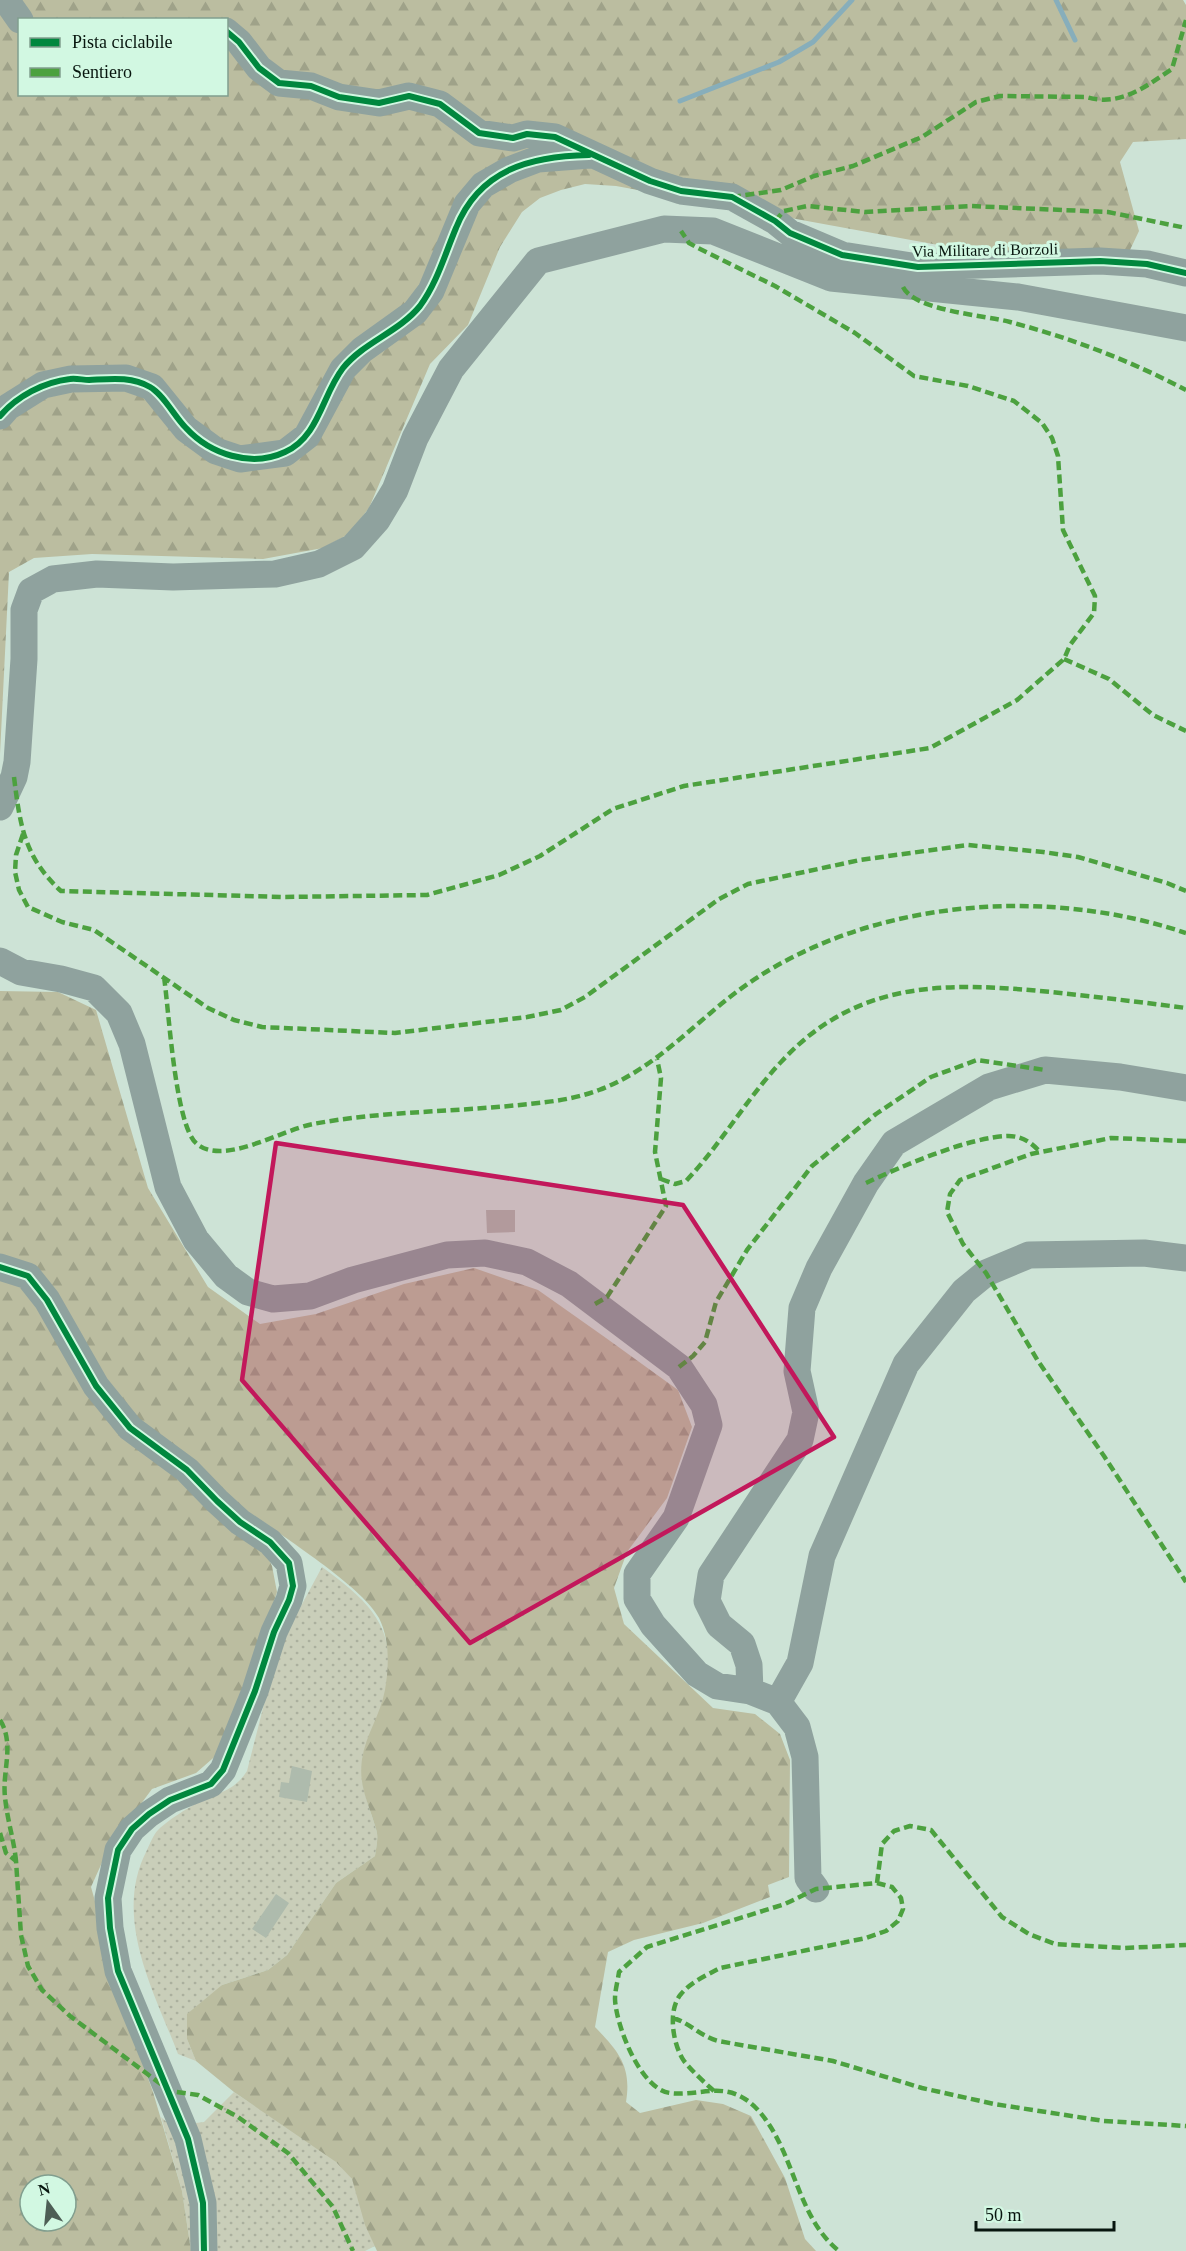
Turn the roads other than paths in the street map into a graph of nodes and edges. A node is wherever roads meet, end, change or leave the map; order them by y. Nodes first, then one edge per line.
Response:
1 (6, 0) edge
2 (19, 18) edge
3 (228, 33) edge
4 (590, 155) junction
5 (1186, 273) edge
6 (1186, 328) edge
7 (0, 416) edge
8 (0, 807) edge
9 (0, 961) edge
10 (1186, 1088) edge
11 (1186, 1258) edge
12 (0, 1267) edge
13 (750, 1691) junction
14 (778, 1702) junction
15 (816, 1889) dead end
16 (204, 2251) edge

1 - 2 street
3 - 4 street, Via Militare di Borzoli
4 - 5 street, Via Militare di Borzoli
4 - 7 street
6 - 8 street
9 - 13 street
10 - 13 street
11 - 14 street
12 - 16 street
13 - 14 street
14 - 15 street

